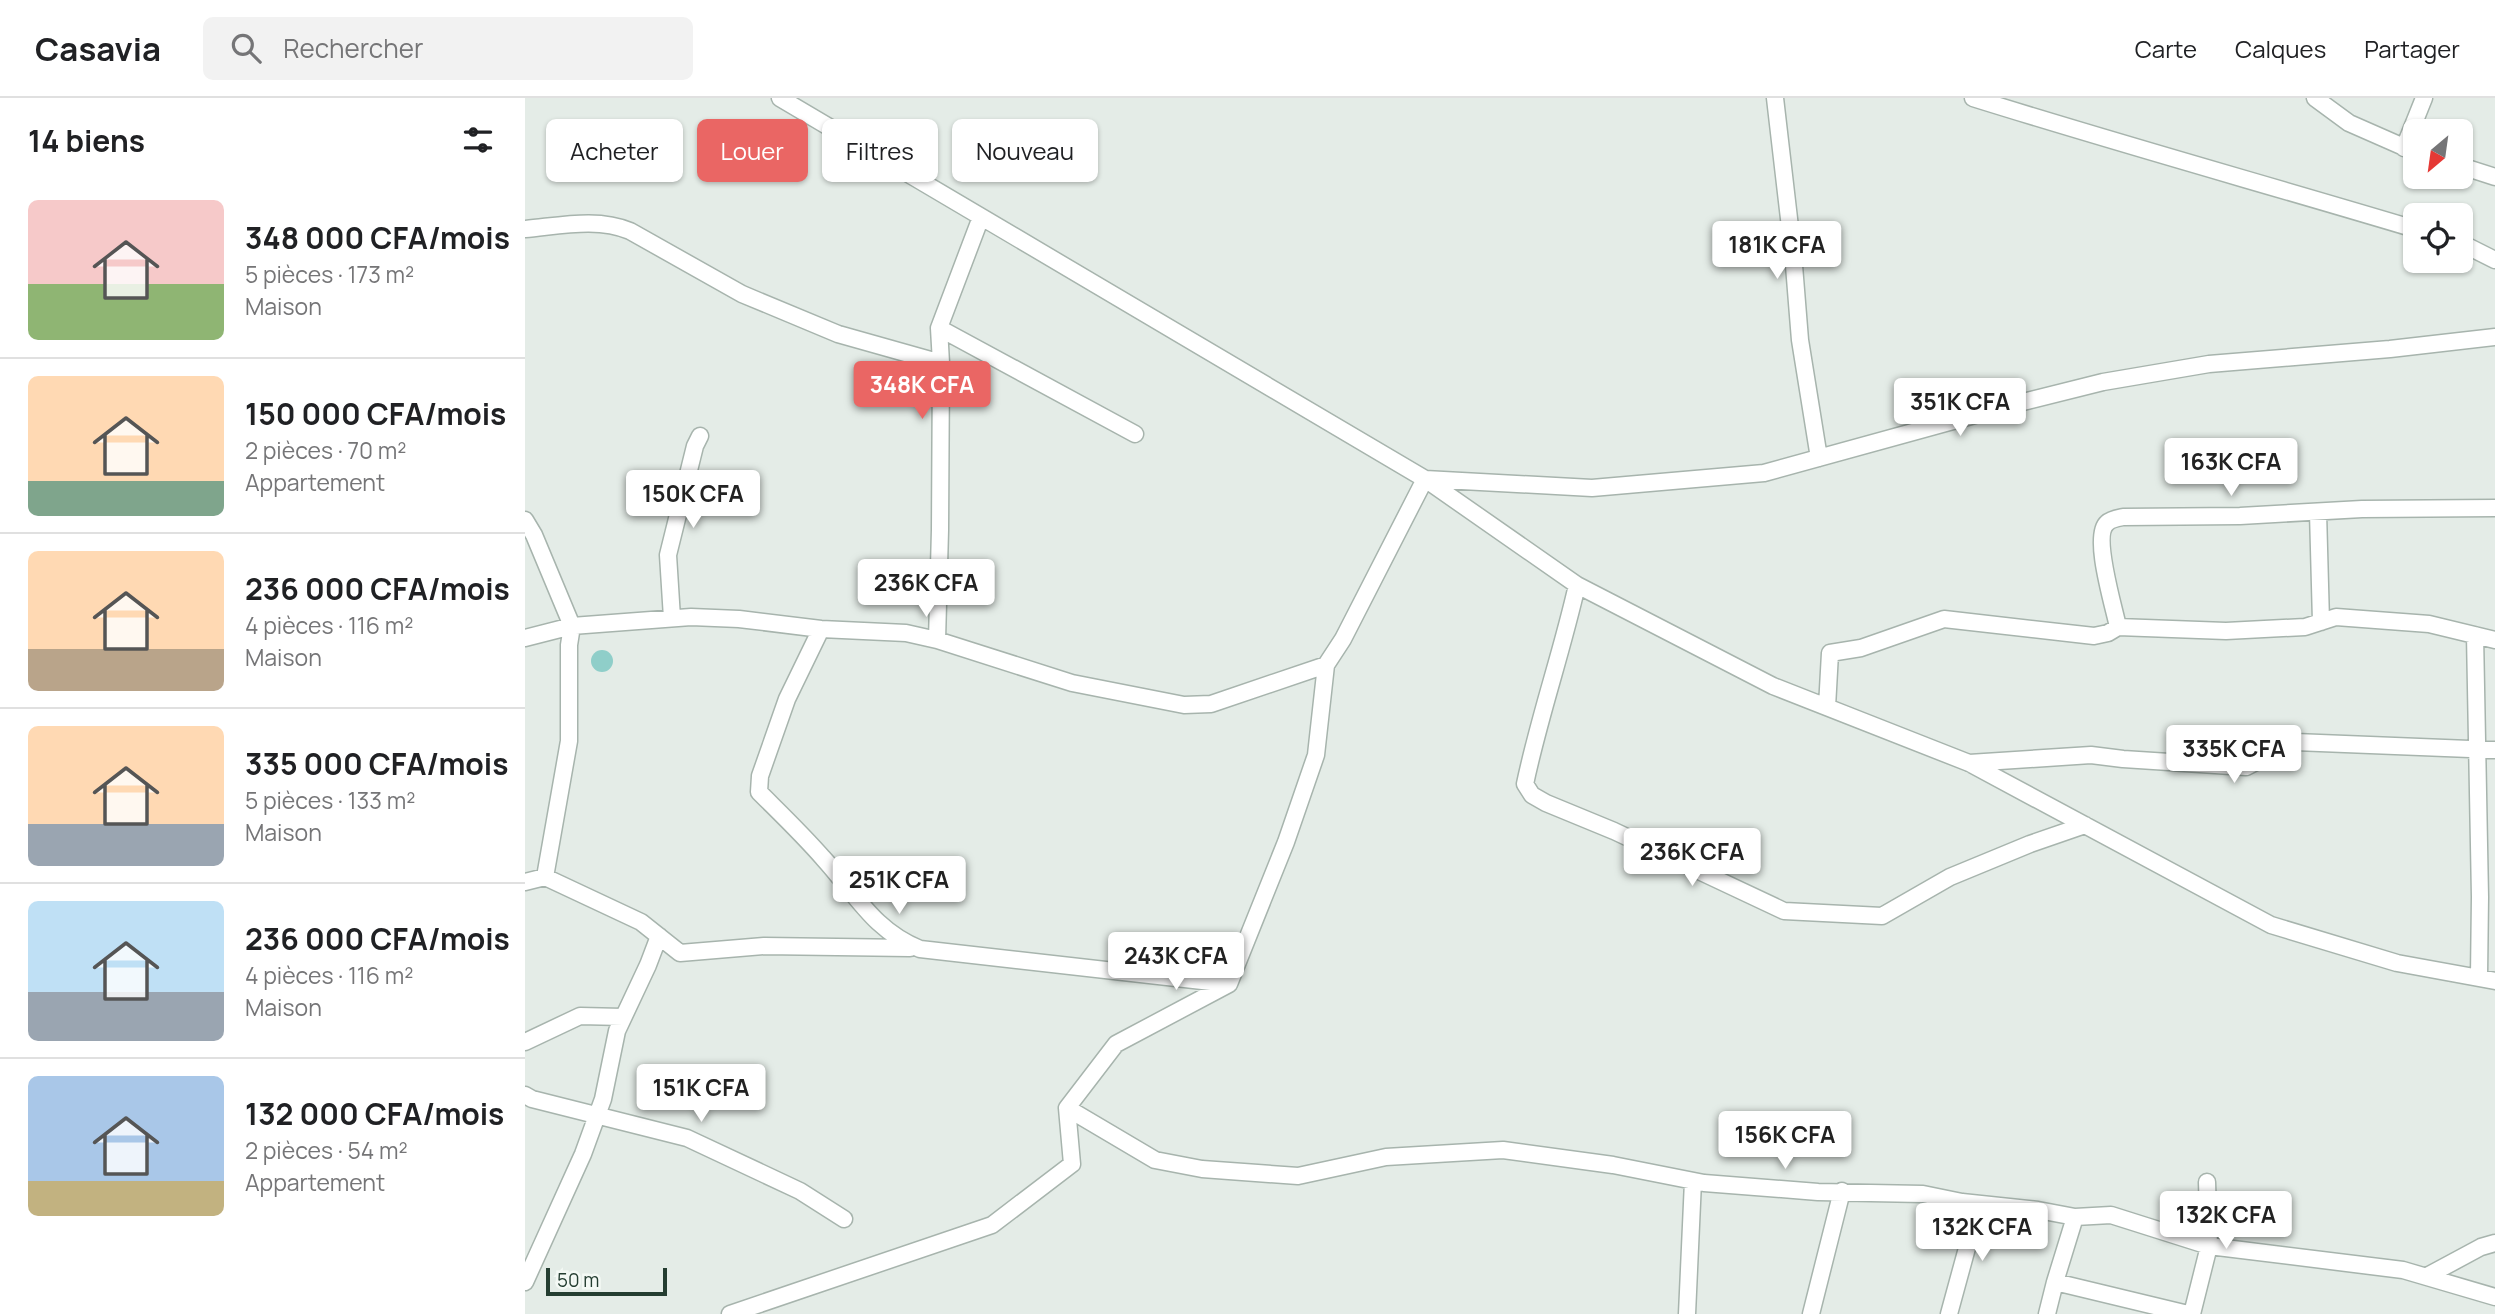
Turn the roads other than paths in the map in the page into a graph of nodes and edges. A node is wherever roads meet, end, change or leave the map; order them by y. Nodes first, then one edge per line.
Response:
1 (780, 98) edge
2 (1775, 98) edge
3 (1973, 98) edge
4 (2424, 98) edge
5 (2317, 99) edge
6 (2418, 119) edge
7 (2403, 147) edge
8 (2473, 168) edge
9 (2493, 171) edge
10 (981, 217) junction
11 (2403, 225) edge
12 (525, 229) edge
13 (2473, 249) edge
14 (2495, 260) edge
15 (939, 328) junction
16 (2495, 337) edge
17 (941, 363) junction
18 (1135, 434) dead end
19 (700, 436) dead end
20 (1819, 458) junction
21 (1425, 479) junction
22 (2495, 508) edge
23 (2318, 512) junction
24 (525, 520) edge
25 (1577, 585) junction
26 (672, 618) junction
27 (2321, 622) junction
28 (572, 626) junction
29 (2118, 627) junction
30 (821, 629) junction
31 (2475, 635) junction
32 (525, 638) edge
33 (937, 640) junction
34 (2495, 640) edge
35 (1326, 665) junction
36 (1827, 708) junction
37 (2478, 748) junction
38 (2495, 750) edge
39 (1969, 763) junction
40 (2085, 825) junction
41 (545, 877) junction
42 (525, 882) edge
43 (659, 936) junction
44 (927, 950) junction
45 (2487, 979) edge
46 (1229, 984) junction
47 (623, 1017) junction
48 (525, 1042) edge
49 (525, 1095) edge
50 (1067, 1108) junction
51 (597, 1115) junction
52 (1693, 1181) junction
53 (2207, 1182) dead end
54 (1842, 1191) junction
55 (1975, 1204) junction
56 (2075, 1217) junction
57 (844, 1219) dead end
58 (2495, 1244) edge
59 (2209, 1246) junction
60 (2427, 1276) junction
61 (525, 1282) edge
62 (2055, 1282) junction
63 (2495, 1297) edge
64 (730, 1314) edge
65 (1687, 1314) edge
66 (1811, 1314) edge
67 (1949, 1314) edge
68 (2047, 1314) edge
69 (2190, 1314) edge

1 - 10 street
2 - 20 street
3 - 11 street
4 - 6 street
5 - 7 street
8 - 9 street
10 - 15 street
10 - 21 street
12 - 17 street
13 - 14 street
15 - 17 street
15 - 18 street
16 - 20 street
17 - 33 street
19 - 26 street
20 - 21 street
21 - 25 street
21 - 35 street
22 - 23 street
23 - 27 street
23 - 29 street
24 - 28 street
25 - 36 street
25 - 40 street
26 - 28 street
26 - 30 street
27 - 29 street
27 - 31 street
28 - 32 street
28 - 41 street
29 - 36 street
30 - 33 street
30 - 44 street
31 - 34 street
31 - 37 street
33 - 35 street
35 - 46 street
36 - 39 street
37 - 38 street
37 - 39 street
37 - 45 street
39 - 40 street
40 - 45 street
41 - 42 street
41 - 43 street
43 - 44 street
43 - 47 street
44 - 46 street
46 - 50 street
47 - 48 street
47 - 51 street
49 - 51 street
50 - 52 street
50 - 64 street
51 - 57 street
51 - 61 street
52 - 54 street
52 - 65 street
53 - 59 street
54 - 55 street
54 - 66 street
55 - 56 street
55 - 67 street
56 - 59 street
56 - 62 street
58 - 60 street
59 - 60 street
59 - 69 street
60 - 63 street
62 - 68 street
62 - 69 street

